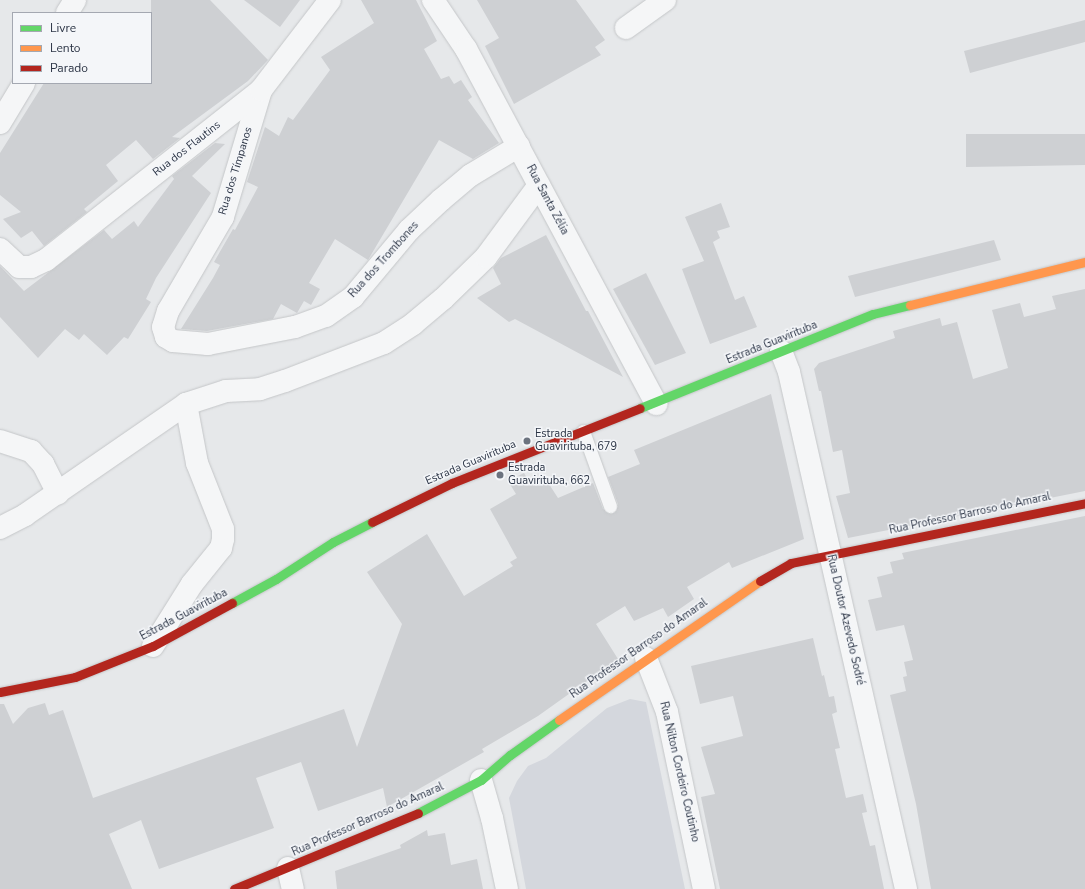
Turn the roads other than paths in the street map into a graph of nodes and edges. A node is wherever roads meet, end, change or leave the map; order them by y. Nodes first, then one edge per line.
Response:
1 (75, 0) edge
2 (330, 0) edge
3 (433, 0) edge
4 (665, 0) edge
5 (68, 12) edge
6 (626, 28) dead end
7 (23, 84) edge
8 (261, 90) junction
9 (0, 123) edge
10 (519, 146) junction
11 (539, 185) junction
12 (0, 250) edge
13 (1085, 262) edge
14 (168, 311) joint
15 (781, 351) junction
16 (186, 404) junction
17 (656, 404) junction
18 (583, 431) junction
19 (0, 441) edge
20 (58, 492) junction
21 (1085, 503) edge
22 (610, 506) dead end
23 (0, 528) edge
24 (830, 553) junction
25 (153, 646) junction
26 (646, 658) junction
27 (0, 692) edge
28 (481, 780) junction
29 (288, 868) junction
30 (234, 889) edge
31 (294, 889) edge
32 (507, 889) edge
33 (704, 889) edge
34 (906, 889) edge

1 - 5 street
2 - 8 street, Rua dos Flautins
3 - 10 street, Rua Santa Zélia
4 - 6 street
7 - 9 street
8 - 12 street, Rua dos Flautins
8 - 14 street, Rua dos Tímpanos
10 - 11 street, Rua Santa Zélia
10 - 14 street, Rua dos Trombones
11 - 16 street
11 - 17 street, Rua Santa Zélia
13 - 15 street, Estrada Guavirituba
15 - 17 street, Estrada Guavirituba
15 - 24 street, Rua Doutor Azevedo Sodré
16 - 20 street
16 - 25 street
17 - 18 street, Estrada Guavirituba
18 - 22 lane
18 - 25 street, Estrada Guavirituba
19 - 20 street
20 - 23 street
21 - 24 street, Rua Professor Barroso do Amaral
24 - 26 street, Rua Professor Barroso do Amaral
24 - 34 street, Rua Doutor Azevedo Sodré
25 - 27 street, Estrada Guavirituba
26 - 28 street, Rua Professor Barroso do Amaral
26 - 33 street, Rua Nilton Cordeiro Coutinho
28 - 29 street, Rua Professor Barroso do Amaral
28 - 32 street
29 - 30 street, Rua Professor Barroso do Amaral
29 - 31 street

